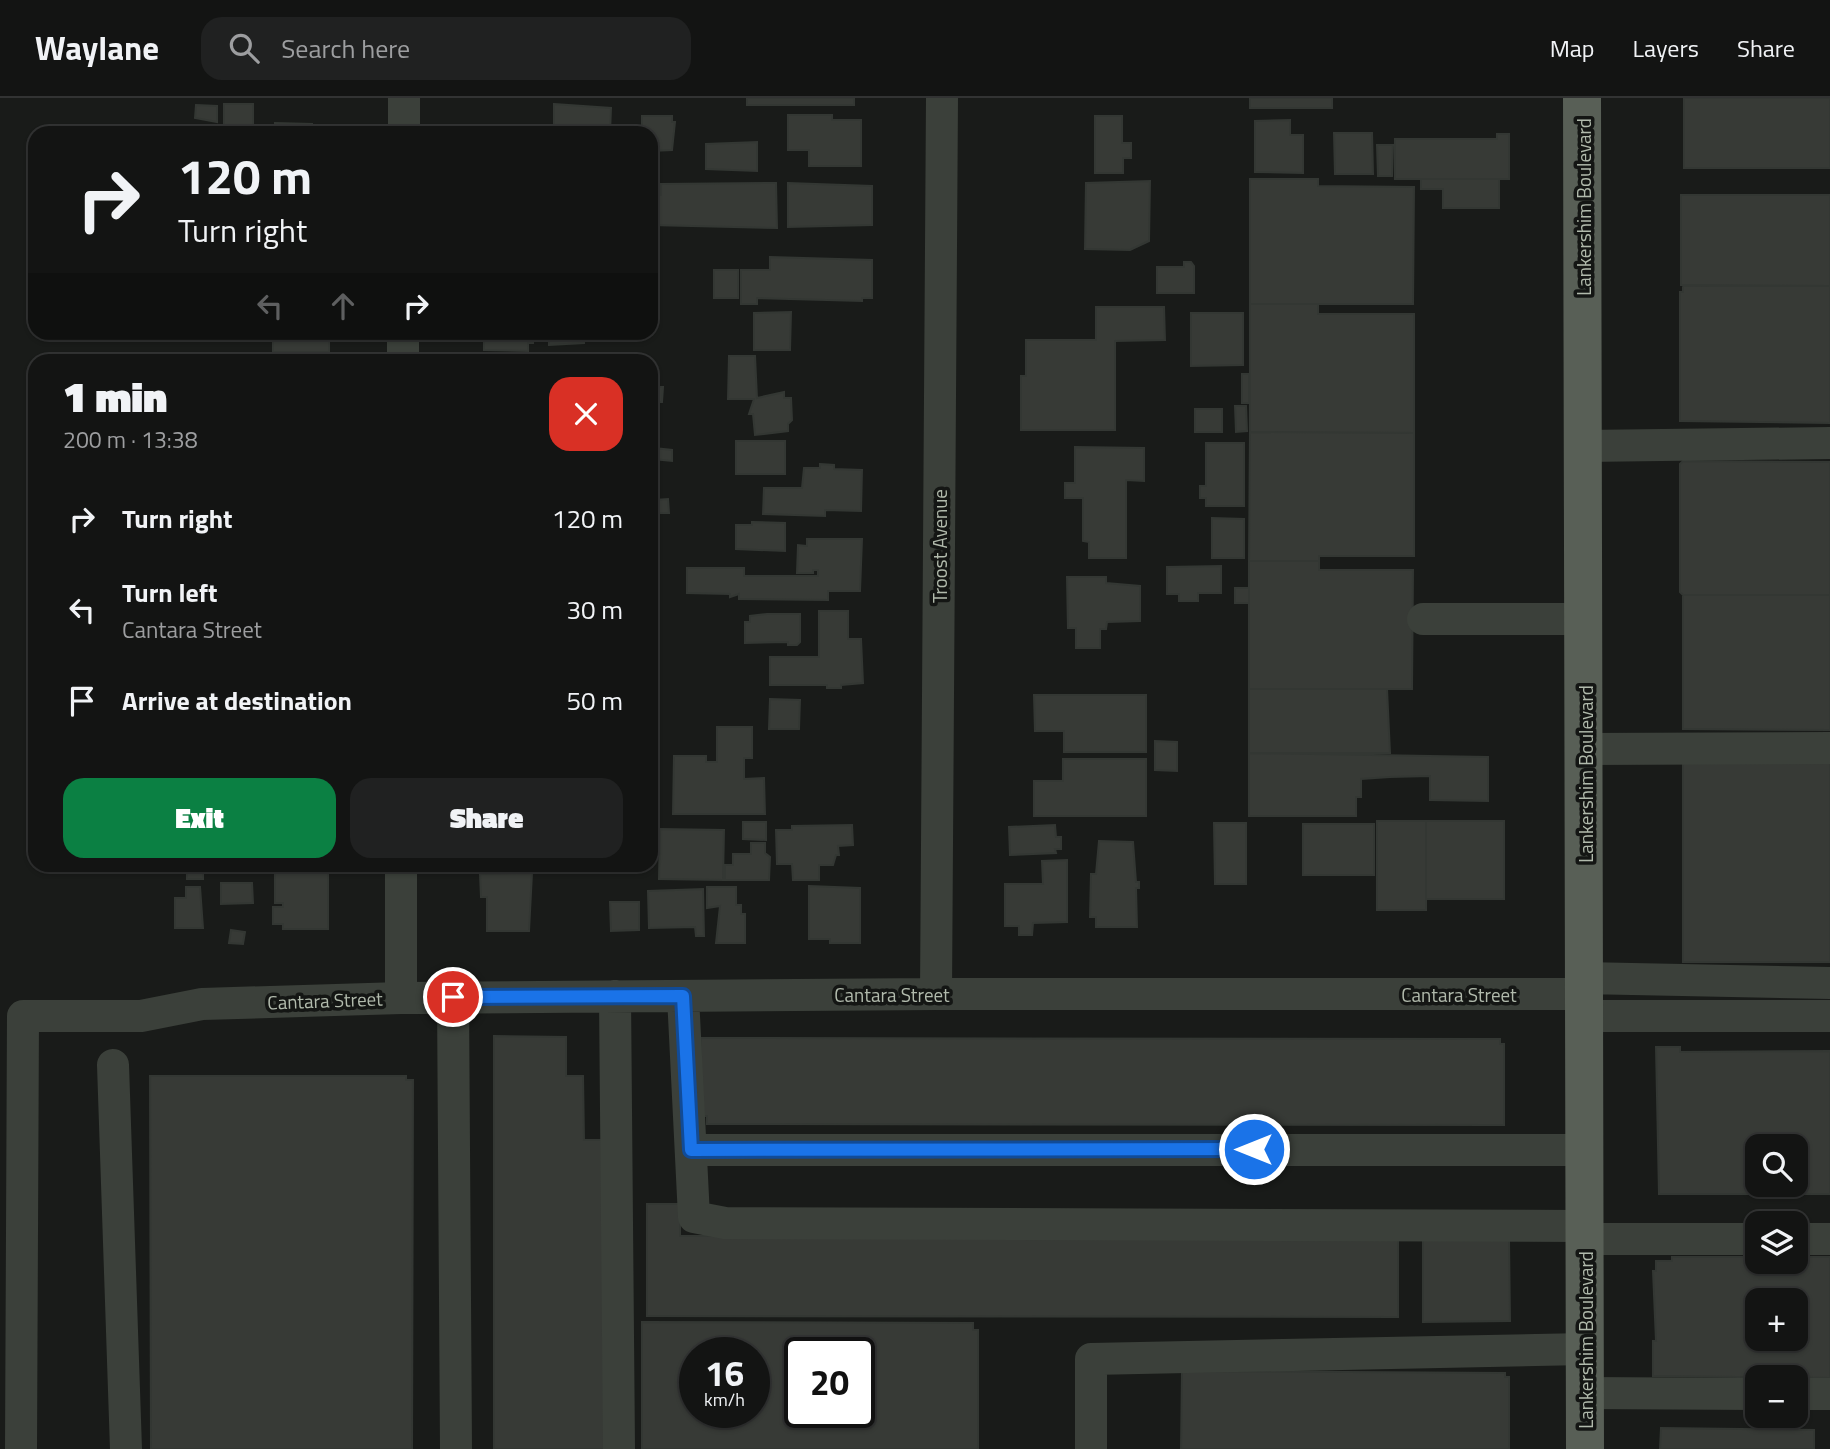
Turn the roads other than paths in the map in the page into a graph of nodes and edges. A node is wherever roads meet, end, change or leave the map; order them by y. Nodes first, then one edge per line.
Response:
1 (404, 98) edge
2 (942, 98) edge
3 (1582, 98) edge
4 (404, 126) edge
5 (1830, 443) edge
6 (1584, 446) junction
7 (1585, 619) junction
8 (1423, 620) dead end
9 (1586, 748) junction
10 (1830, 748) edge
11 (401, 872) edge
12 (1830, 983) edge
13 (936, 994) junction
14 (615, 996) junction
15 (683, 996) junction
16 (1583, 996) junction
17 (453, 997) junction
18 (401, 998) junction
19 (1830, 1016) edge
20 (11, 1017) edge
21 (113, 1065) dead end
22 (691, 1150) junction
23 (1583, 1150) junction
24 (1585, 1233) junction
25 (1745, 1239) edge
26 (1808, 1239) edge
27 (1830, 1239) edge
28 (1585, 1349) junction
29 (1585, 1393) junction
30 (1745, 1394) edge
31 (1808, 1394) edge
32 (1830, 1394) edge
33 (21, 1449) edge
34 (126, 1449) edge
35 (456, 1449) edge
36 (619, 1449) edge
37 (1091, 1449) edge
38 (1585, 1449) edge

1 - 4 street
2 - 13 street, Troost Avenue
3 - 6 main road, Lankershim Boulevard
5 - 6 street
6 - 7 main road, Lankershim Boulevard
7 - 8 street
7 - 9 main road, Lankershim Boulevard
9 - 10 street
9 - 16 main road, Lankershim Boulevard
11 - 18 street
12 - 16 street
13 - 15 street, Cantara Street
13 - 16 street, Cantara Street
14 - 15 street, Cantara Street
14 - 17 street, Cantara Street
14 - 36 street
15 - 22 street
16 - 19 street
16 - 23 main road, Lankershim Boulevard
17 - 18 street, Cantara Street
17 - 35 street
18 - 20 street, Cantara Street
20 - 33 street
21 - 34 street
22 - 23 street
22 - 24 street
23 - 24 main road, Lankershim Boulevard
24 - 25 street
24 - 28 main road, Lankershim Boulevard
26 - 27 street
28 - 29 main road, Lankershim Boulevard
28 - 37 street
29 - 30 street
29 - 38 main road, Lankershim Boulevard
31 - 32 street

